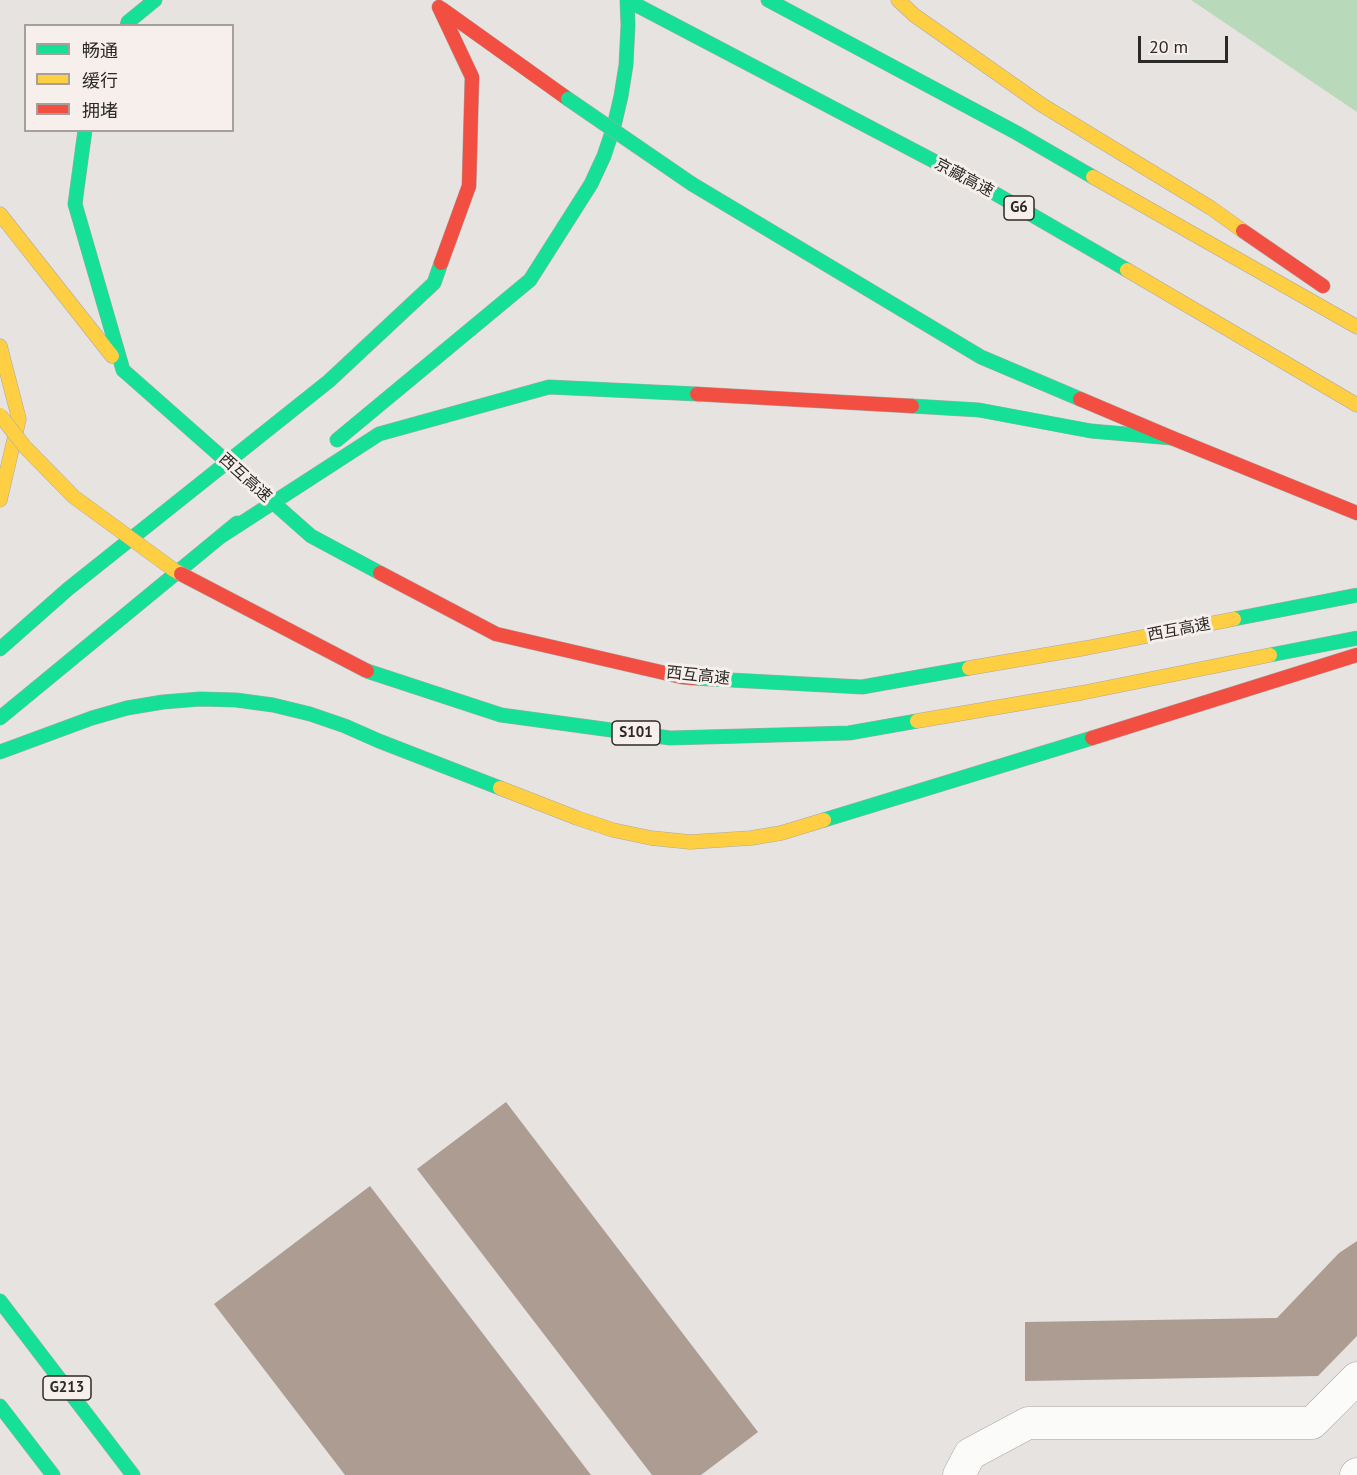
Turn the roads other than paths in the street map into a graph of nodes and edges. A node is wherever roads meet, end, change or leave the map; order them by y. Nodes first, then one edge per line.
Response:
1 (155, 0) edge
2 (627, 0) edge
3 (768, 0) edge
4 (898, 0) edge
5 (434, 3) edge
6 (127, 24) edge
7 (85, 132) edge
8 (0, 214) edge
9 (1338, 296) dead end
10 (1357, 327) edge
11 (0, 346) edge
12 (123, 370) junction
13 (1357, 405) edge
14 (0, 415) edge
15 (1172, 438) junction
16 (329, 447) dead end
17 (310, 462) dead end
18 (0, 500) edge
19 (1357, 513) edge
20 (220, 537) junction
21 (1357, 595) edge
22 (1357, 638) edge
23 (0, 649) edge
24 (1357, 655) edge
25 (0, 718) edge
26 (0, 753) edge
27 (0, 1301) edge
28 (1357, 1378) edge
29 (0, 1406) edge
30 (53, 1475) edge
31 (133, 1475) edge
32 (959, 1475) edge

1 - 6 highway
2 - 13 highway, 京藏高速 / G6
2 - 16 highway
3 - 10 highway
4 - 9 highway
5 - 15 highway, bridge
5 - 23 highway
7 - 12 highway
8 - 12 highway, 西互高速
11 - 18 highway
12 - 21 highway, 西互高速, bridge
14 - 22 highway, S101, bridge
15 - 19 highway
15 - 20 highway
17 - 20 highway
20 - 25 highway
24 - 26 highway
27 - 31 highway, G213
28 - 32 street
29 - 30 highway

